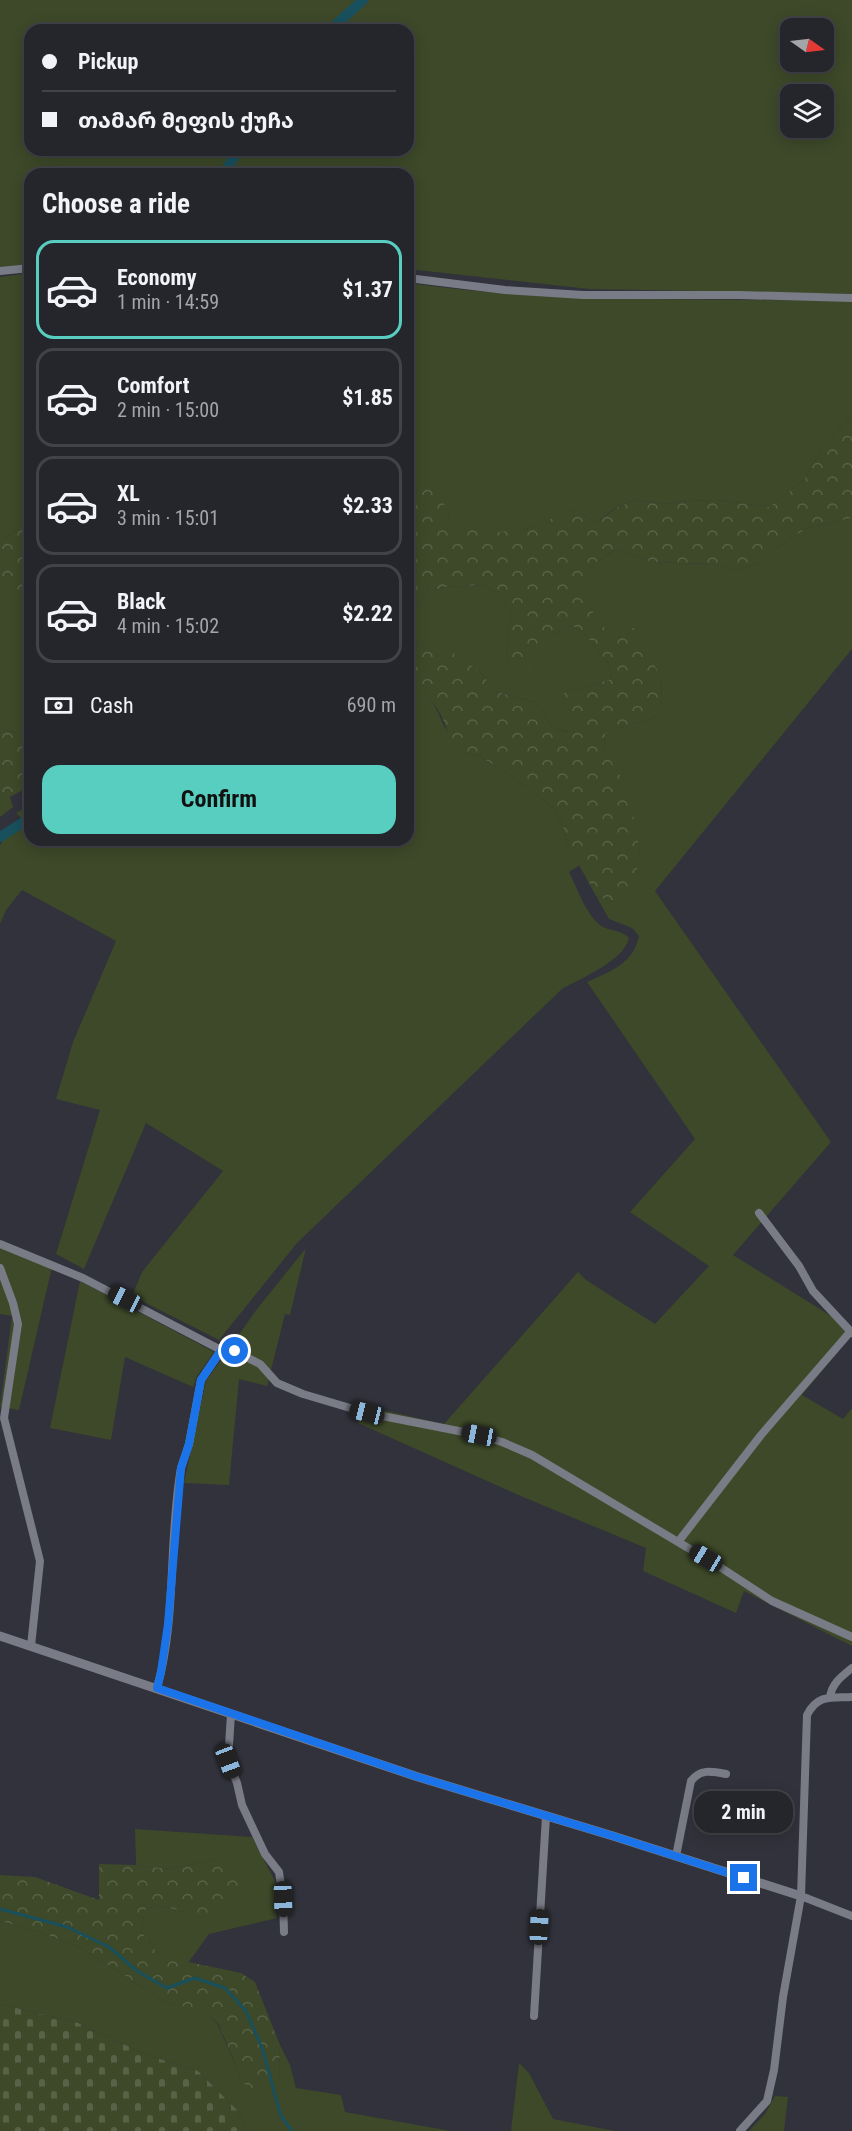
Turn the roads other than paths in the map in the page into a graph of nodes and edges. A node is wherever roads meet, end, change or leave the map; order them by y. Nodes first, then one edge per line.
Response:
1 (24, 269) edge
2 (0, 271) edge
3 (414, 279) edge
4 (852, 298) edge
5 (759, 1213) dead end
6 (0, 1244) edge
7 (0, 1268) edge
8 (851, 1332) edge
9 (222, 1348) junction
10 (678, 1542) junction
11 (0, 1636) edge
12 (852, 1637) edge
13 (31, 1646) junction
14 (852, 1668) edge
15 (157, 1688) junction
16 (852, 1697) edge
17 (830, 1698) junction
18 (231, 1714) junction
19 (726, 1774) dead end
20 (546, 1816) junction
21 (676, 1856) junction
22 (801, 1896) junction
23 (852, 1916) edge
24 (284, 1932) dead end
25 (534, 2016) dead end
26 (740, 2131) edge

1 - 2 street
3 - 4 street
5 - 8 street
6 - 9 street
7 - 13 street
8 - 10 street
9 - 10 street
9 - 15 street
10 - 12 street
11 - 13 street
13 - 15 street
14 - 17 street
15 - 18 street
16 - 17 street
17 - 22 street
18 - 20 street
18 - 24 street
19 - 21 street
20 - 21 street
20 - 25 street
21 - 22 street
22 - 23 street
22 - 26 street

